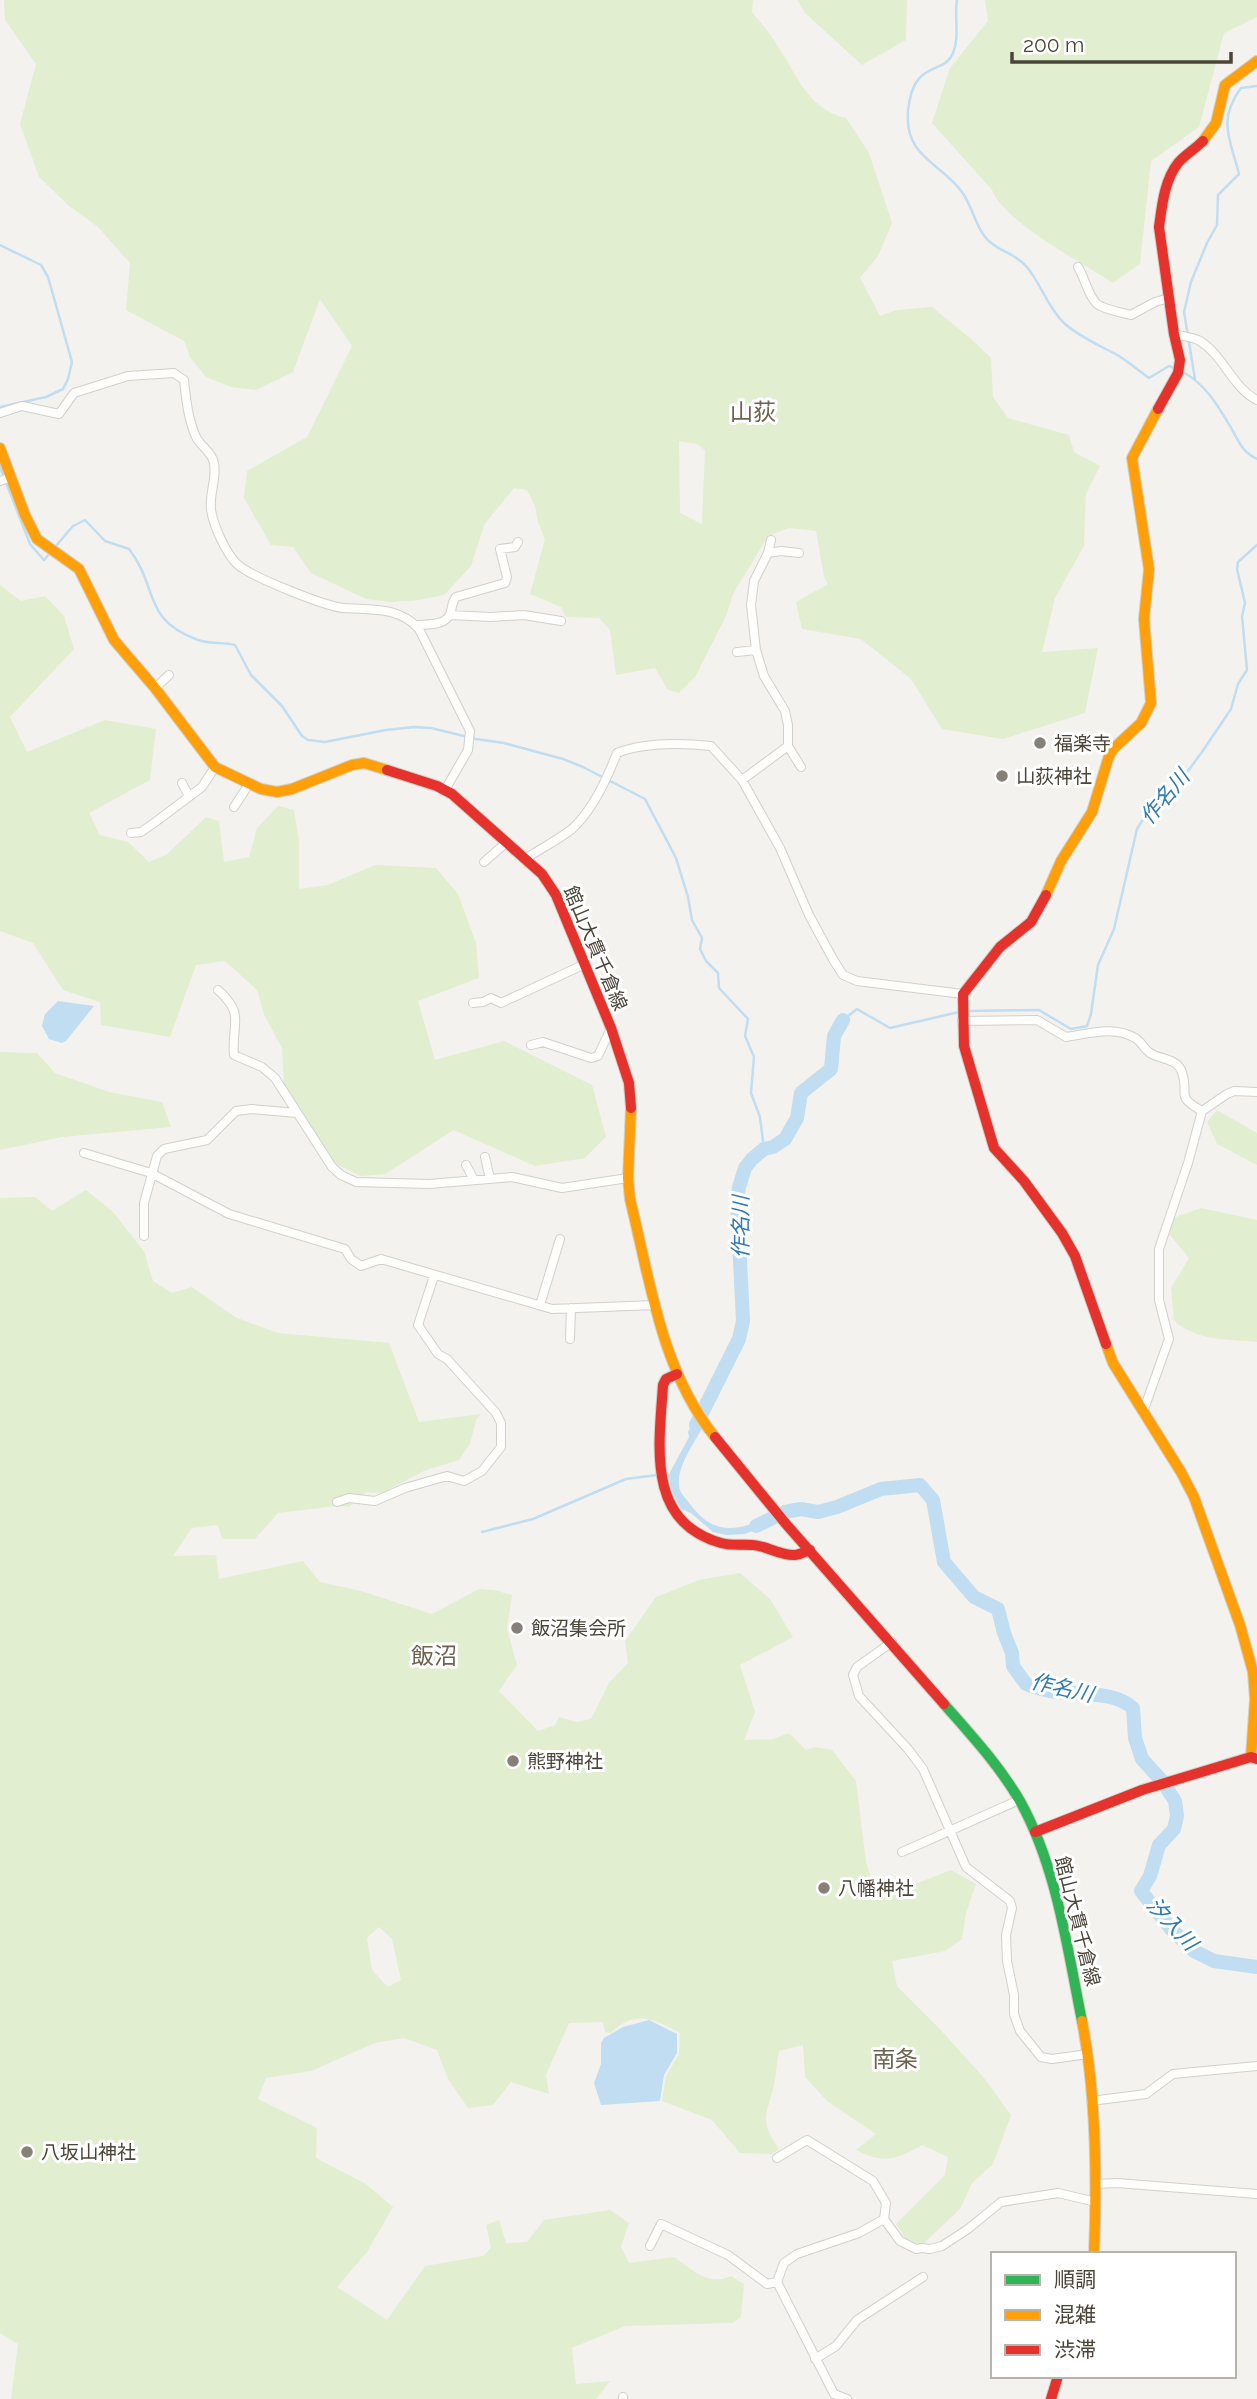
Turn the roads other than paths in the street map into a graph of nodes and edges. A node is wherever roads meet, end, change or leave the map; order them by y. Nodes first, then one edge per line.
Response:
1 (1257, 61) edge
2 (1078, 267) dead end
3 (1169, 299) junction
4 (1181, 335) junction
5 (1257, 400) edge
6 (0, 413) edge
7 (0, 448) edge
8 (4, 480) edge
9 (771, 540) dead end
10 (518, 542) dead end
11 (768, 553) junction
12 (799, 553) dead end
13 (450, 615) junction
14 (561, 621) dead end
15 (416, 625) junction
16 (757, 650) junction
17 (737, 652) dead end
18 (169, 676) dead end
19 (155, 688) junction
20 (788, 746) junction
21 (215, 767) junction
22 (801, 767) dead end
23 (742, 780) junction
24 (182, 783) dead end
25 (249, 784) junction
26 (445, 790) junction
27 (189, 796) junction
28 (234, 807) dead end
29 (131, 833) dead end
30 (506, 843) junction
31 (525, 859) junction
32 (484, 862) dead end
33 (585, 964) junction
34 (218, 990) dead end
35 (963, 998) junction
36 (473, 1003) dead end
37 (962, 1018) junction
38 (611, 1028) junction
39 (531, 1045) dead end
40 (1257, 1092) edge
41 (1202, 1111) junction
42 (296, 1113) junction
43 (84, 1153) dead end
44 (485, 1157) dead end
45 (467, 1165) dead end
46 (151, 1173) junction
47 (628, 1178) junction
48 (490, 1179) junction
49 (474, 1180) junction
50 (144, 1236) dead end
51 (560, 1238) dead end
52 (434, 1276) junction
53 (540, 1305) junction
54 (656, 1305) junction
55 (570, 1308) junction
56 (570, 1339) dead end
57 (677, 1374) junction
58 (1143, 1412) junction
59 (337, 1502) dead end
60 (810, 1550) junction
61 (891, 1642) junction
62 (1256, 1714) edge
63 (1254, 1758) edge
64 (1019, 1800) junction
65 (948, 1831) junction
66 (1035, 1832) junction
67 (902, 1852) dead end
68 (1087, 2054) junction
69 (1257, 2066) edge
70 (1091, 2101) junction
71 (777, 2158) dead end
72 (1095, 2185) junction
73 (1257, 2194) edge
74 (1096, 2202) junction
75 (884, 2219) junction
76 (650, 2246) dead end
77 (1094, 2252) edge
78 (923, 2277) dead end
79 (777, 2282) junction
80 (815, 2359) junction
81 (1057, 2378) edge
82 (831, 2397) edge
83 (847, 2399) edge
84 (1051, 2399) edge

1 - 3 main road
2 - 3 street
3 - 4 main road
4 - 5 street
4 - 35 main road
6 - 15 street
7 - 8 main road, 館山大貫千倉線
8 - 19 main road, 館山大貫千倉線
9 - 11 street
10 - 13 street
11 - 12 street
11 - 16 street
13 - 14 street
13 - 15 street
15 - 26 street
16 - 17 street
16 - 20 street
18 - 19 street
19 - 21 main road, 館山大貫千倉線
20 - 22 street
20 - 23 street
21 - 25 main road, 館山大貫千倉線
21 - 27 street
23 - 31 street
23 - 35 street
24 - 27 street
25 - 26 main road, 館山大貫千倉線
25 - 28 street
26 - 30 main road, 館山大貫千倉線
27 - 29 street
30 - 31 main road, 館山大貫千倉線
30 - 32 street
31 - 33 main road, 館山大貫千倉線
33 - 36 street
33 - 38 main road, 館山大貫千倉線
34 - 42 street
35 - 37 main road
37 - 41 street
37 - 58 main road
38 - 39 street
38 - 47 main road, 館山大貫千倉線
40 - 41 street
41 - 58 street
42 - 46 street
42 - 49 street
43 - 46 street
44 - 48 street
45 - 49 street
46 - 50 street
46 - 52 street
47 - 48 street
47 - 54 main road, 館山大貫千倉線
48 - 49 street
51 - 53 street
52 - 53 street
52 - 59 street
53 - 55 street
54 - 55 street
54 - 57 main road, 館山大貫千倉線
55 - 56 street
57 - 60 main road, 館山大貫千倉線
57 - 60 main road
58 - 62 main road
60 - 61 main road, 館山大貫千倉線
61 - 64 main road, 館山大貫千倉線
61 - 65 street
62 - 63 main road
63 - 66 main road
64 - 65 street
64 - 66 main road, 館山大貫千倉線
65 - 67 street
65 - 68 street
66 - 68 main road, 館山大貫千倉線
68 - 70 main road, 館山大貫千倉線
69 - 70 street
70 - 72 main road, 館山大貫千倉線
71 - 75 street
72 - 73 street
72 - 74 main road, 館山大貫千倉線
74 - 75 street
74 - 77 main road, 館山大貫千倉線
75 - 79 street
76 - 79 street
78 - 80 street
79 - 80 street
80 - 82 street
81 - 84 main road
82 - 83 street

